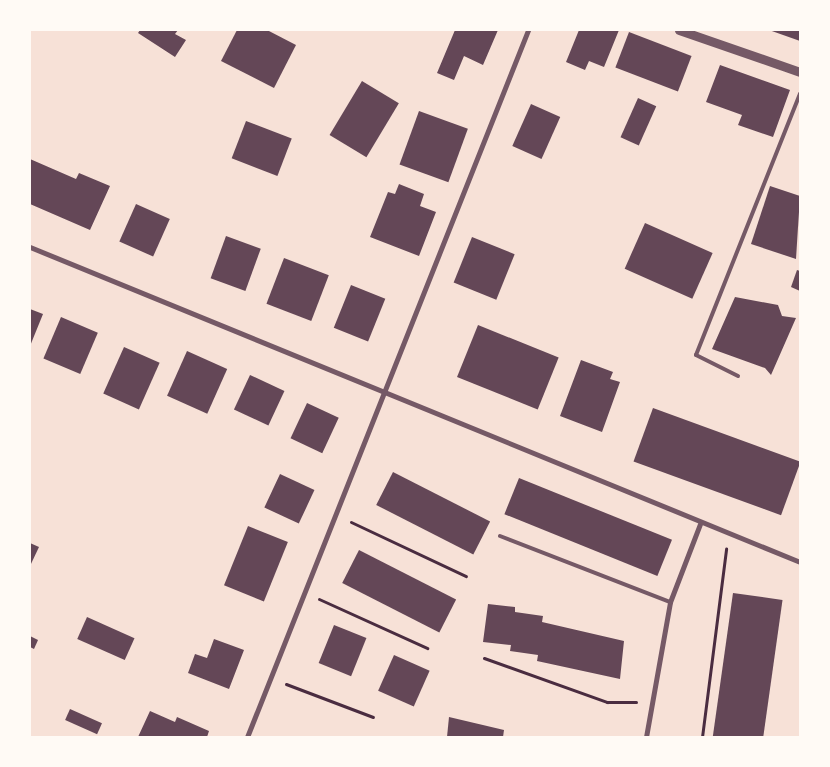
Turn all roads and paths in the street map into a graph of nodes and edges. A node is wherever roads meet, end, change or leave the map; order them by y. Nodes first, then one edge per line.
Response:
1 (528, 30) edge
2 (679, 30) edge
3 (800, 72) edge
4 (800, 94) edge
5 (30, 246) edge
6 (738, 376) dead end
7 (384, 392) junction
8 (334, 514) junction
9 (700, 524) junction
10 (728, 535) junction
11 (500, 536) dead end
12 (800, 562) edge
13 (466, 576) dead end
14 (303, 591) junction
15 (670, 602) junction
16 (427, 648) dead end
17 (484, 658) dead end
18 (271, 679) junction
19 (653, 703) junction
20 (373, 717) dead end
21 (247, 737) edge
22 (646, 737) edge
23 (702, 737) edge

1 - 7 street
2 - 3 street
4 - 6 lane
5 - 7 street
7 - 8 street
7 - 9 street
8 - 13 path
8 - 14 street
9 - 10 street
9 - 15 street
10 - 12 street
10 - 23 path
11 - 15 lane
14 - 16 path
14 - 18 street
15 - 19 street
17 - 19 path
18 - 20 path
18 - 21 street
19 - 22 street

